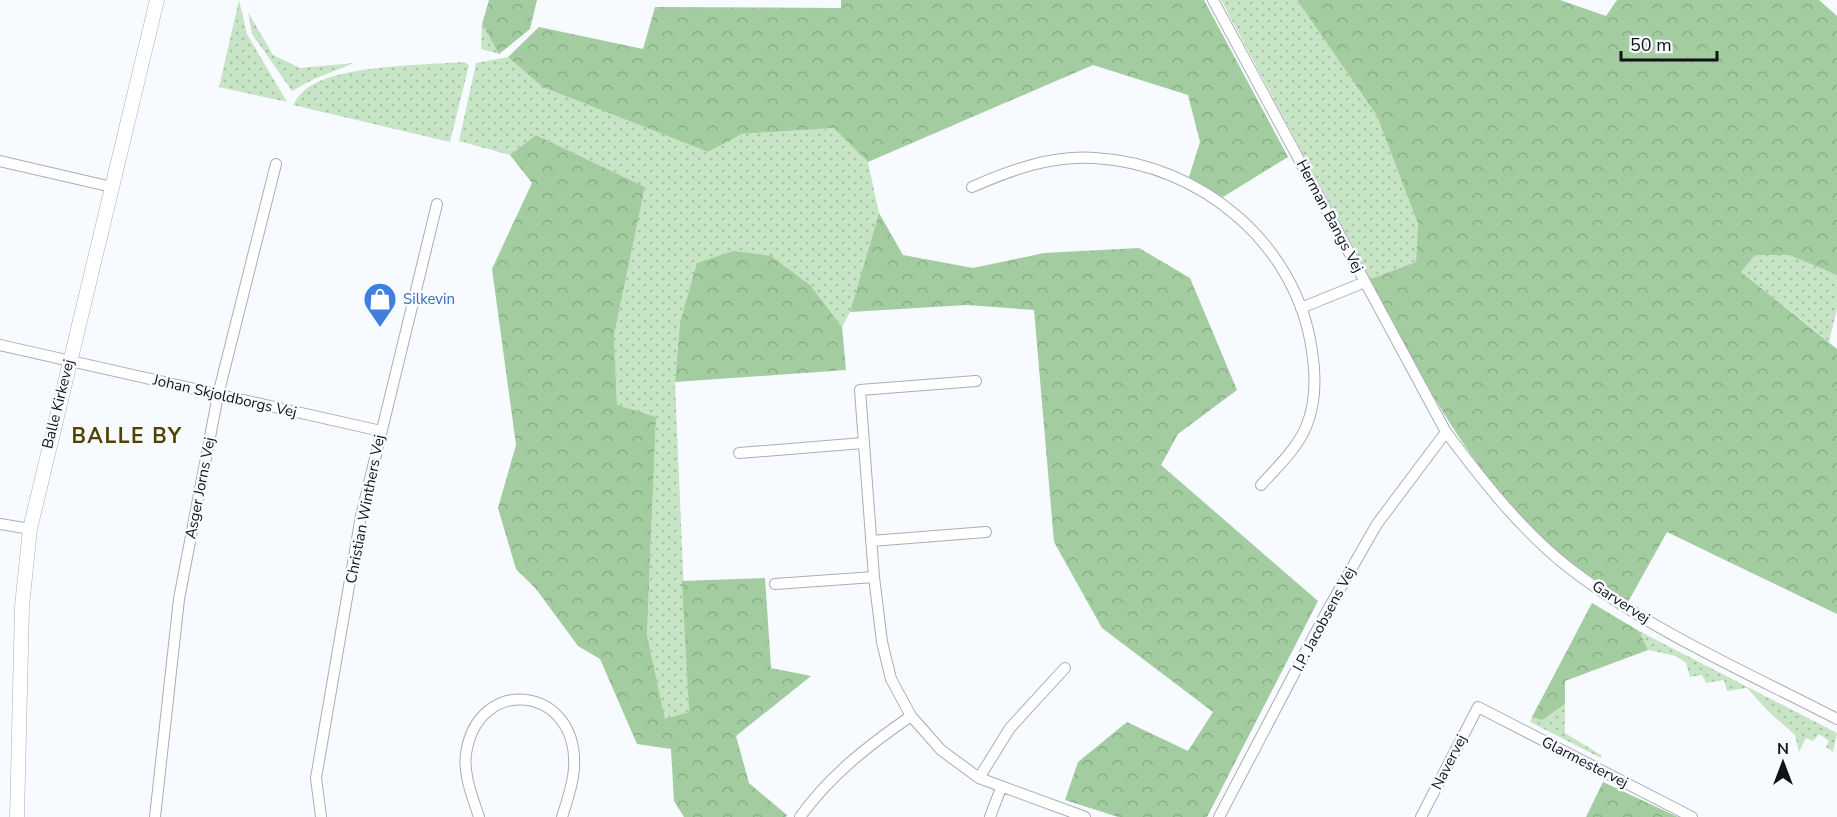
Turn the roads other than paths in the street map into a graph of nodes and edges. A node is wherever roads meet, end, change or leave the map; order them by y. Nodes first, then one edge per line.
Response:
1 (157, 0) edge
2 (1213, 0) edge
3 (0, 161) edge
4 (276, 164) dead end
5 (112, 187) junction
6 (972, 187) dead end
7 (437, 204) dead end
8 (1365, 282) junction
9 (1301, 308) junction
10 (0, 345) edge
11 (69, 361) junction
12 (976, 381) dead end
13 (218, 395) junction
14 (381, 431) junction
15 (1446, 432) junction
16 (863, 443) junction
17 (739, 453) dead end
18 (1261, 485) dead end
19 (0, 524) edge
20 (30, 529) junction
21 (986, 532) dead end
22 (871, 541) junction
23 (874, 577) junction
24 (775, 584) dead end
25 (1065, 668) dead end
26 (1478, 707) joint
27 (911, 716) junction
28 (1837, 719) edge
29 (979, 778) junction
30 (1001, 788) junction
31 (17, 817) edge
32 (155, 817) edge
33 (321, 817) edge
34 (479, 817) edge
35 (562, 817) edge
36 (800, 817) edge
37 (990, 817) edge
38 (1086, 817) edge
39 (1220, 817) edge
40 (1420, 817) edge
41 (1692, 817) edge

1 - 5 street, Balle Kirkevej
2 - 8 street, Herman Bangs Vej
3 - 5 street
4 - 13 street, Asger Jorns Vej
5 - 11 street, Balle Kirkevej
6 - 9 street
7 - 14 street, Christian Winthers Vej
8 - 9 street
8 - 15 street, Herman Bangs Vej
9 - 18 street
10 - 11 street, Johan Skjoldborgs Vej
11 - 13 street, Johan Skjoldborgs Vej
11 - 20 street, Balle Kirkevej
12 - 16 street
13 - 14 street, Johan Skjoldborgs Vej
13 - 32 street, Asger Jorns Vej
14 - 33 street, Christian Winthers Vej
15 - 28 street, Garvervej
15 - 39 street, I.P. Jacobsens Vej
16 - 17 street
16 - 22 street
19 - 20 street
20 - 31 street, Balle Kirkevej
21 - 22 street
22 - 23 street
23 - 24 street
23 - 27 street
25 - 29 street
26 - 40 street, Navervej
26 - 41 street, Glarmestervej
27 - 29 street
27 - 36 street
29 - 30 street
30 - 37 street
30 - 38 street
34 - 35 street

